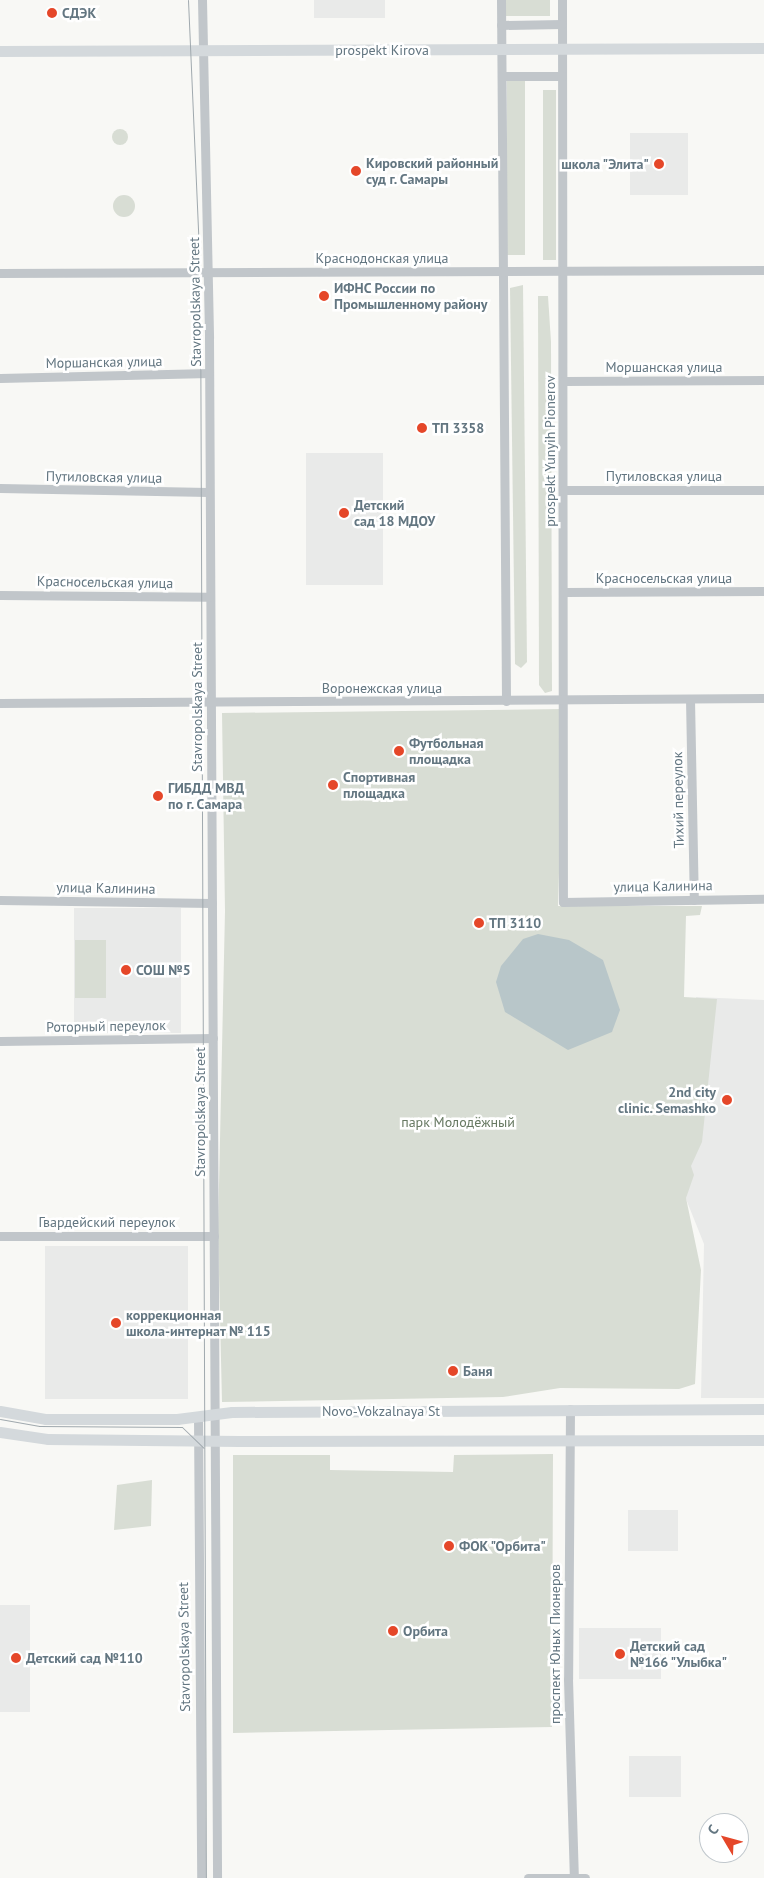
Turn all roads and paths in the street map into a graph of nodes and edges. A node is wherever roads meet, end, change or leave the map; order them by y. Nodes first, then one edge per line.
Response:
1 (202, 0) edge
2 (501, 0) edge
3 (562, 0) edge
4 (562, 24) junction
5 (502, 25) junction
6 (764, 48) edge
7 (502, 49) junction
8 (562, 49) junction
9 (203, 50) junction
10 (0, 52) edge
11 (502, 76) junction
12 (562, 76) junction
13 (764, 270) edge
14 (209, 271) junction
15 (503, 272) junction
16 (0, 273) edge
17 (563, 273) junction
18 (209, 373) junction
19 (0, 378) edge
20 (764, 380) edge
21 (564, 381) junction
22 (0, 488) edge
23 (564, 490) junction
24 (764, 490) edge
25 (208, 492) junction
26 (764, 591) edge
27 (564, 592) junction
28 (0, 595) edge
29 (209, 597) junction
30 (764, 698) edge
31 (690, 699) junction
32 (565, 700) junction
33 (506, 701) junction
34 (211, 702) junction
35 (0, 703) edge
36 (764, 899) edge
37 (0, 900) edge
38 (694, 900) junction
39 (563, 902) joint
40 (212, 903) junction
41 (213, 1038) junction
42 (0, 1040) edge
43 (0, 1236) edge
44 (214, 1236) junction
45 (570, 1409) junction
46 (764, 1409) edge
47 (0, 1411) edge
48 (214, 1414) junction
49 (198, 1417) junction
50 (0, 1432) edge
51 (198, 1440) junction
52 (571, 1440) junction
53 (764, 1440) edge
54 (214, 1441) junction
55 (200, 1878) edge
56 (217, 1878) edge
57 (528, 1878) edge
58 (574, 1878) edge
59 (585, 1878) edge

1 - 9 street, Stavropolskaya Street
2 - 5 street
3 - 4 street, prospekt Yunyih Pionerov
4 - 5 street
4 - 8 street, prospekt Yunyih Pionerov
5 - 7 street
6 - 8 main road, prospekt Kirova
7 - 8 main road, prospekt Kirova
7 - 9 main road, prospekt Kirova
7 - 11 street
8 - 12 street, prospekt Yunyih Pionerov
9 - 10 main road, prospekt Kirova
9 - 14 street, Stavropolskaya Street
11 - 12 street
11 - 15 street
12 - 17 street, prospekt Yunyih Pionerov
13 - 17 street, Краснодонская улица
14 - 15 street, Краснодонская улица
14 - 16 street, Краснодонская улица
14 - 18 street, Stavropolskaya Street
15 - 17 street, Краснодонская улица
15 - 33 street
17 - 21 street, prospekt Yunyih Pionerov
18 - 19 street, Моршанская улица
18 - 25 street, Stavropolskaya Street
20 - 21 street, Моршанская улица
21 - 23 street, prospekt Yunyih Pionerov
22 - 25 street, Путиловская улица
23 - 24 street, Путиловская улица
23 - 27 street, prospekt Yunyih Pionerov
25 - 29 street, Stavropolskaya Street
26 - 27 street, Красносельская улица
27 - 32 street, prospekt Yunyih Pionerov
28 - 29 street, Красносельская улица
29 - 34 street, Stavropolskaya Street
30 - 31 street, Воронежская улица
31 - 32 street, Воронежская улица
31 - 38 street, Тихий переулок
32 - 33 street, Воронежская улица
32 - 39 street, prospekt Yunyih Pionerov
33 - 34 street, Воронежская улица
34 - 35 street, Воронежская улица
34 - 40 street, Stavropolskaya Street
36 - 38 street, улица Калинина
37 - 40 street, улица Калинина
38 - 39 street, улица Калинина
40 - 41 street, Stavropolskaya Street
41 - 42 street, Роторный переулок
41 - 44 street, Stavropolskaya Street
43 - 44 street, Гвардейский переулок
44 - 48 street, Stavropolskaya Street
45 - 46 main road, Novo-Vokzalnaya St
45 - 48 main road, Novo-Vokzalnaya St
45 - 52 street, проспект Юных Пионеров
47 - 49 main road, Novo-Vokzalnaya St
48 - 49 main road, Novo-Vokzalnaya St
48 - 54 street, Stavropolskaya Street
49 - 51 street, Stavropolskaya Street
50 - 51 main road
51 - 54 main road
51 - 55 street, Stavropolskaya Street
52 - 53 main road
52 - 54 main road
52 - 58 street, проспект Юных Пионеров
54 - 56 street
57 - 58 street
58 - 59 street

